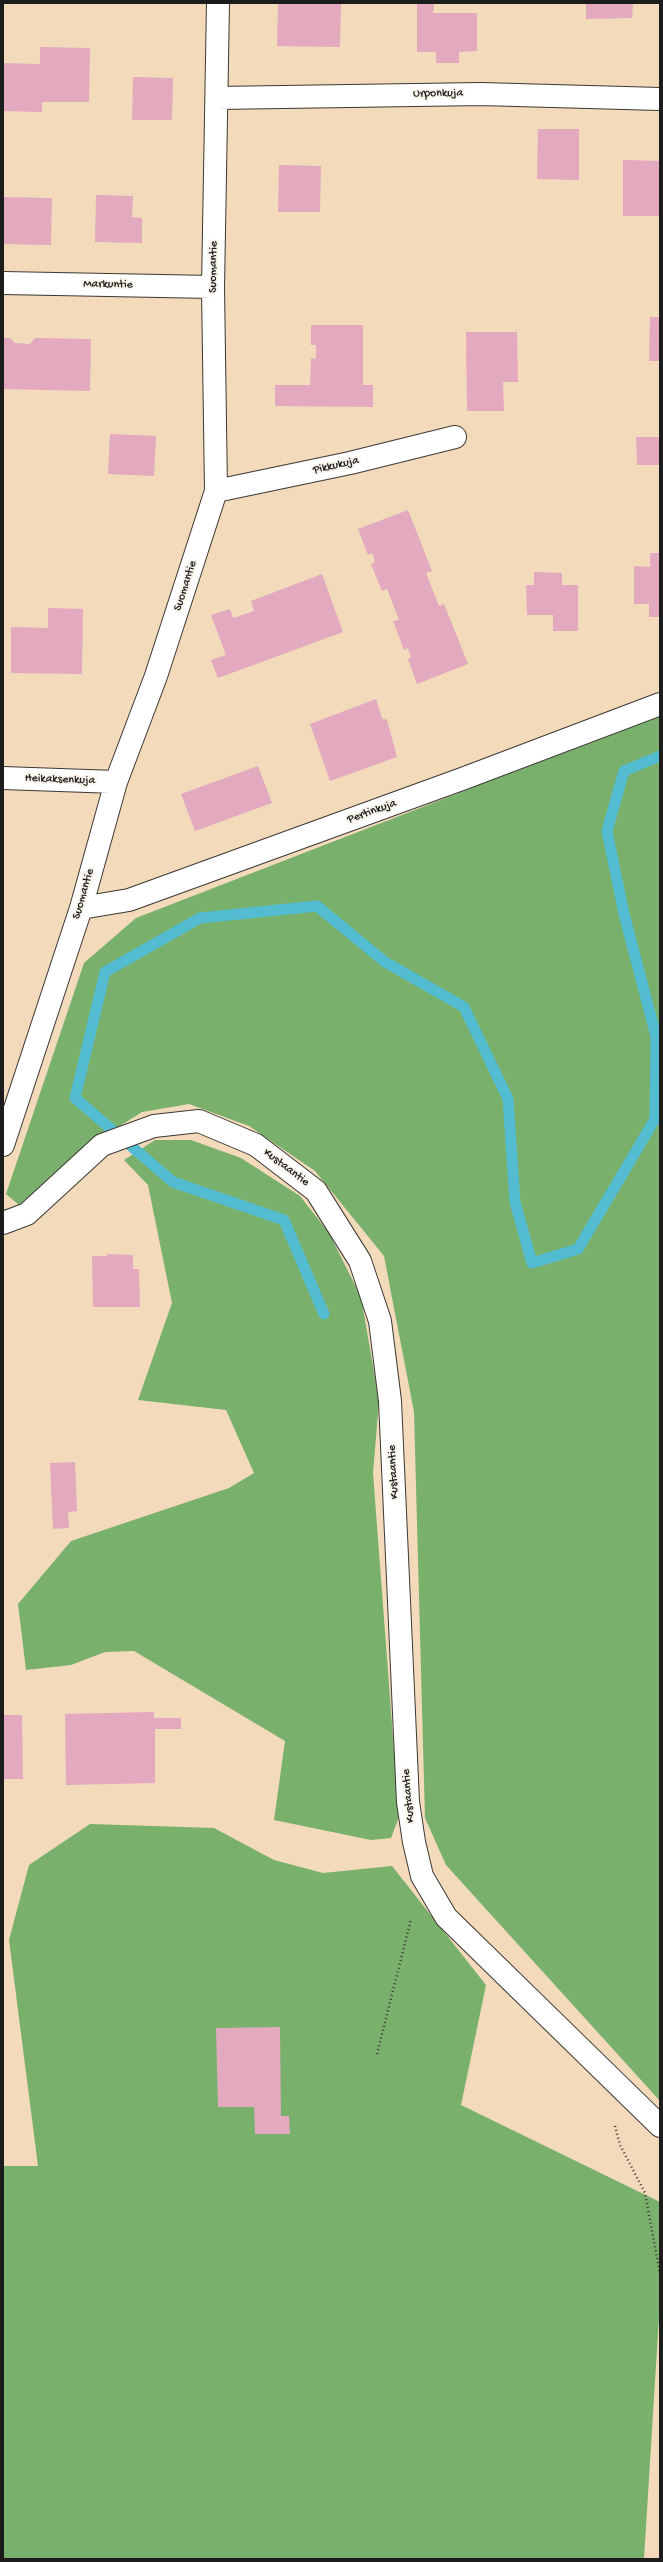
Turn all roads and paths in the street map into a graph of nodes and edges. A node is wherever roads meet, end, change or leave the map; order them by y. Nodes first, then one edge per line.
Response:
1 (218, 3) edge
2 (216, 98) junction
3 (660, 99) edge
4 (3, 283) edge
5 (213, 287) junction
6 (455, 437) dead end
7 (216, 491) junction
8 (660, 704) edge
9 (3, 778) edge
10 (116, 782) junction
11 (81, 908) junction
12 (3, 1145) edge
13 (3, 1223) edge
14 (422, 1876) junction
15 (377, 2054) dead end
16 (614, 2123) dead end
17 (660, 2126) edge
18 (660, 2274) edge

1 - 2 street, Suomantie
2 - 3 street, Urponkuja
2 - 5 street, Suomantie
4 - 5 street, Markuntie
5 - 7 street, Suomantie
6 - 7 street, Pikkukuja
7 - 10 street, Suomantie
8 - 11 street, Pertinkuja
9 - 10 street, Heikaksenkuja
10 - 11 street, Suomantie
11 - 12 street, Suomantie
13 - 14 street, Kustaantie
14 - 15 path
14 - 17 street, Kustaantie
16 - 18 path

